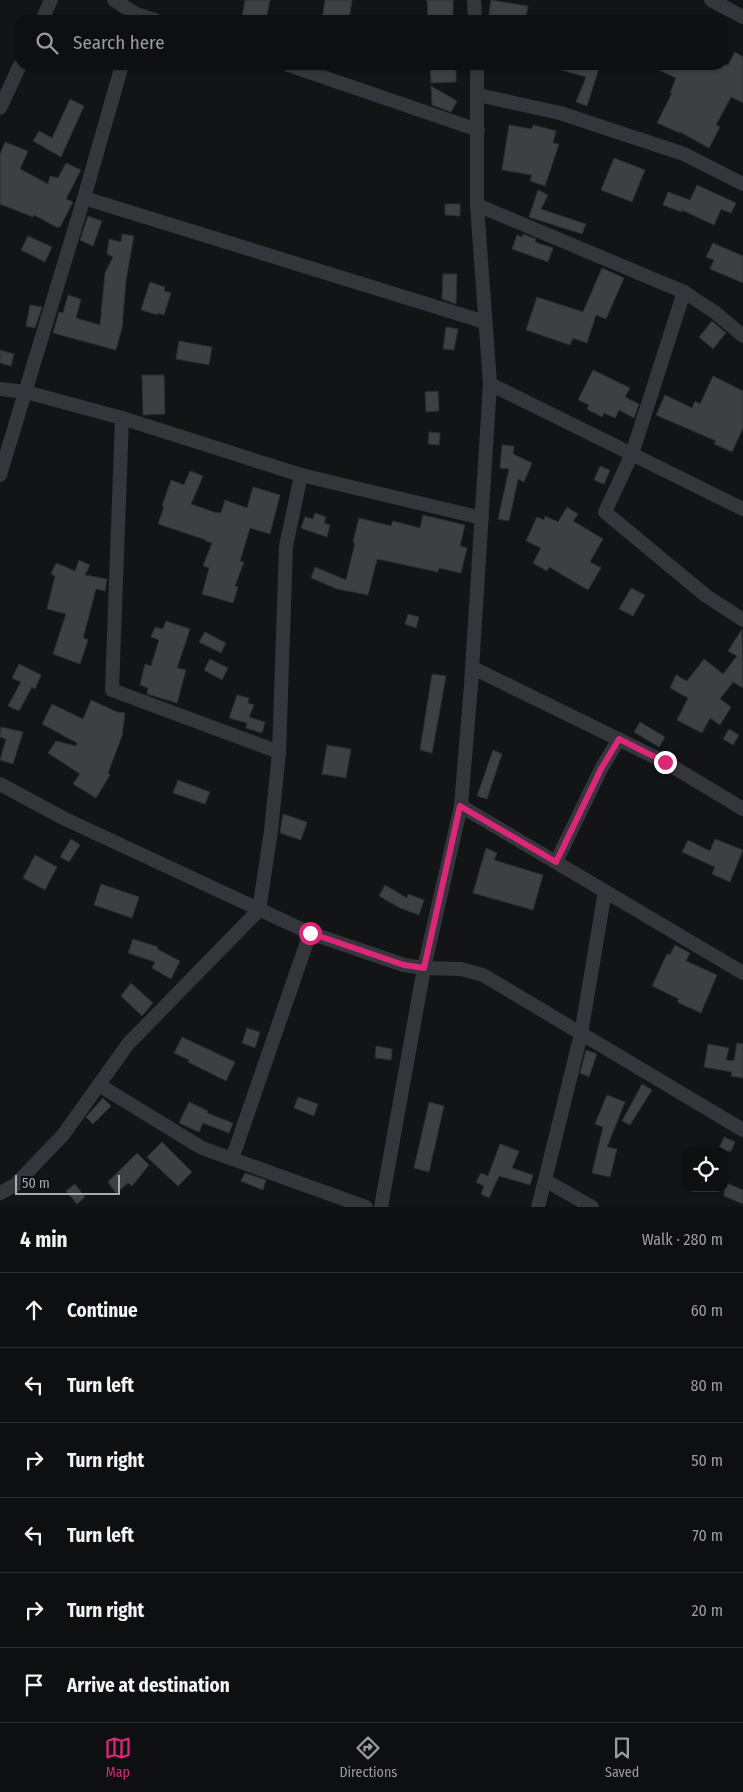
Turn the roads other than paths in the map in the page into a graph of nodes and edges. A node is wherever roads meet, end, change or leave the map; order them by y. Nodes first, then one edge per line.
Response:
1 (51, 0) edge
2 (114, 0) edge
3 (474, 0) edge
4 (710, 0) edge
5 (44, 15) edge
6 (133, 15) edge
7 (475, 15) edge
8 (743, 17) edge
9 (18, 70) edge
10 (121, 70) edge
11 (303, 70) edge
12 (477, 70) edge
13 (478, 96) junction
14 (0, 108) edge
15 (478, 130) junction
16 (743, 184) edge
17 (84, 198) junction
18 (477, 205) junction
19 (684, 292) junction
20 (485, 322) junction
21 (743, 336) edge
22 (490, 384) junction
23 (0, 389) edge
24 (26, 392) junction
25 (122, 418) junction
26 (632, 454) junction
27 (0, 474) edge
28 (301, 475) junction
29 (743, 509) edge
30 (482, 518) junction
31 (743, 620) edge
32 (473, 668) junction
33 (619, 739) junction
34 (279, 752) junction
35 (0, 784) edge
36 (460, 806) junction
37 (743, 809) edge
38 (556, 862) junction
39 (606, 891) junction
40 (259, 910) junction
41 (310, 933) junction
42 (424, 968) junction
43 (743, 973) edge
44 (581, 1034) junction
45 (99, 1085) junction
46 (743, 1130) edge
47 (232, 1159) junction
48 (545, 1180) junction
49 (0, 1193) edge
50 (366, 1207) edge
51 (381, 1207) edge
52 (538, 1207) edge
53 (592, 1207) edge

1 - 5 street
2 - 6 street
3 - 7 street
4 - 8 street
9 - 14 street
10 - 17 street
11 - 15 street
12 - 13 street
13 - 15 street
13 - 16 street
15 - 18 street
17 - 20 street
17 - 24 street
18 - 19 street
18 - 20 street
19 - 21 street
19 - 26 street
20 - 22 street
22 - 26 street
22 - 30 street
23 - 24 street
24 - 25 street
24 - 27 street
25 - 28 street
25 - 34 street
26 - 29 street
26 - 31 street
28 - 30 street
28 - 34 street
30 - 32 street
32 - 33 street
32 - 36 street
33 - 37 street
33 - 38 street
34 - 40 street
35 - 40 street
36 - 38 street
36 - 42 street
38 - 39 street
39 - 43 street
39 - 44 street
40 - 41 street
40 - 45 street
41 - 42 street
41 - 47 street
42 - 44 street
42 - 51 street
44 - 46 street
44 - 48 street
45 - 47 street
45 - 49 street
47 - 50 street
48 - 52 street
48 - 53 street

